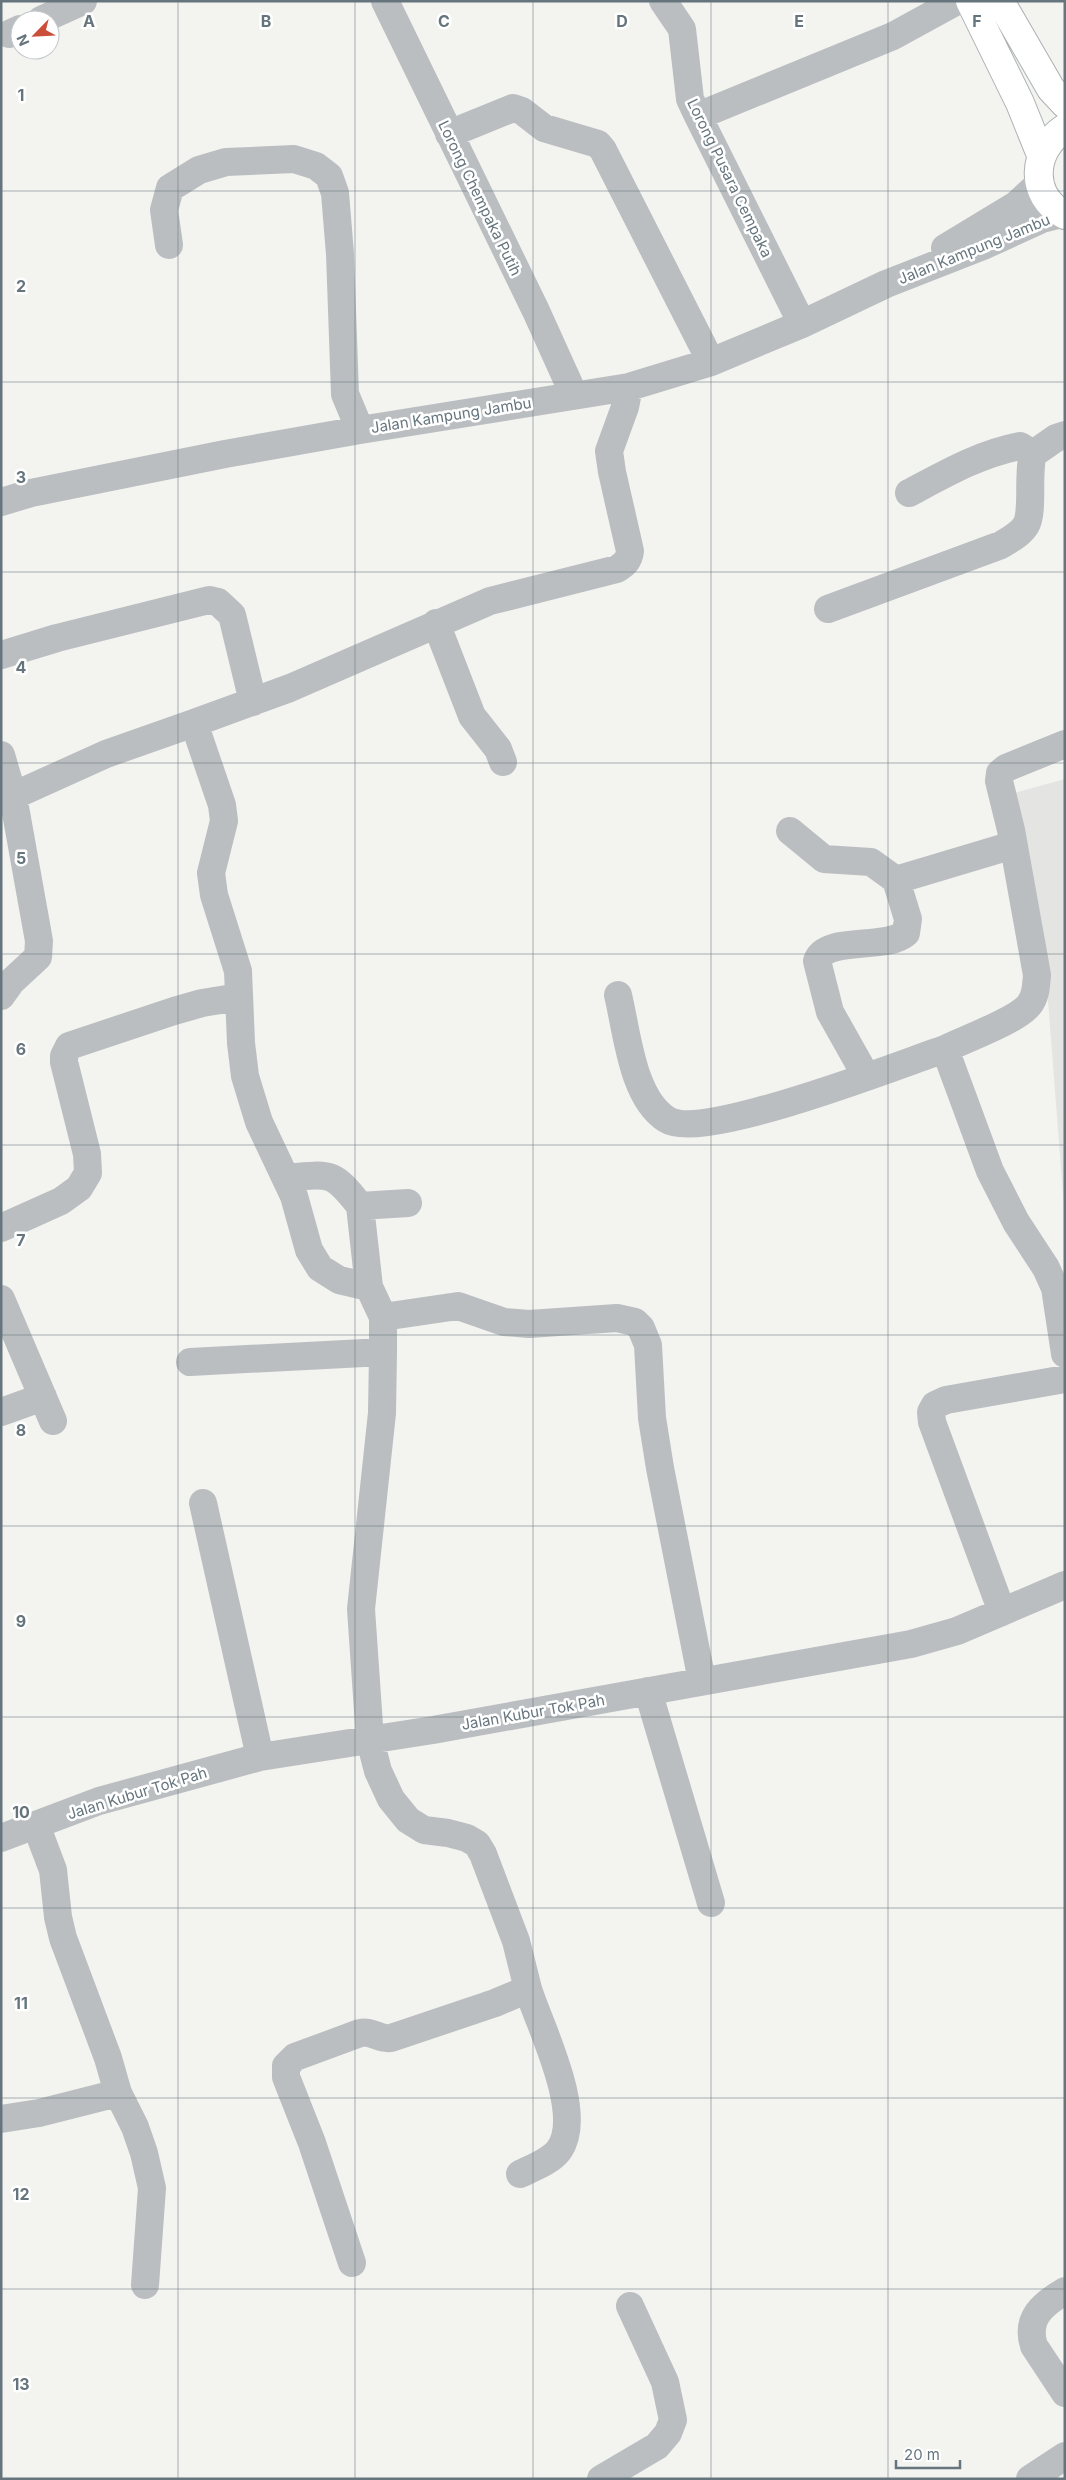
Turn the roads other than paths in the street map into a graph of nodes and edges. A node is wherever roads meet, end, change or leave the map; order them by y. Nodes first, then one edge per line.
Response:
1 (83, 1) edge
2 (386, 1) edge
3 (957, 1) edge
4 (970, 1) edge
5 (1000, 1) edge
6 (666, 2) edge
7 (60, 11) edge
8 (1065, 104) edge
9 (698, 116) junction
10 (1065, 128) edge
11 (449, 134) junction
12 (1041, 155) junction
13 (1040, 183) junction
14 (1064, 214) edge
15 (169, 245) dead end
16 (886, 284) junction
17 (802, 324) junction
18 (711, 362) junction
19 (629, 387) junction
20 (574, 395) junction
21 (360, 430) junction
22 (1065, 435) edge
23 (1032, 454) junction
24 (909, 492) dead end
25 (1, 502) edge
26 (828, 609) dead end
27 (436, 623) junction
28 (1, 655) edge
29 (253, 702) junction
30 (194, 723) junction
31 (1065, 744) edge
32 (1, 755) edge
33 (503, 762) dead end
34 (7, 799) edge
35 (790, 831) dead end
36 (1013, 845) junction
37 (896, 880) junction
38 (618, 995) dead end
39 (1, 996) edge
40 (239, 997) junction
41 (945, 1049) junction
42 (866, 1076) junction
43 (286, 1178) junction
44 (408, 1203) dead end
45 (360, 1206) junction
46 (1, 1228) edge
47 (369, 1287) junction
48 (1, 1299) edge
49 (383, 1317) junction
50 (384, 1352) junction
51 (1065, 1354) edge
52 (190, 1362) dead end
53 (1065, 1378) edge
54 (1, 1412) edge
55 (203, 1503) dead end
56 (1065, 1585) edge
57 (1002, 1612) junction
58 (702, 1681) junction
59 (648, 1691) junction
60 (370, 1740) junction
61 (260, 1758) junction
62 (36, 1825) junction
63 (1, 1838) edge
64 (711, 1903) dead end
65 (528, 1989) junction
66 (118, 2093) junction
67 (1, 2119) edge
68 (520, 2174) dead end
69 (352, 2263) dead end
70 (145, 2284) dead end
71 (1065, 2291) edge
72 (630, 2306) dead end
73 (1065, 2394) edge
74 (1065, 2456) edge
75 (601, 2479) edge
76 (1030, 2479) edge

1 - 7 street
2 - 11 street, Lorong Chempaka Putih
3 - 9 street
4 - 12 main road
5 - 8 main road
6 - 9 street, Lorong Pusara Cempaka
9 - 17 street, Lorong Pusara Cempaka
10 - 12 main road
11 - 18 street
11 - 20 street, Lorong Chempaka Putih
12 - 13 main road
13 - 14 main road
13 - 16 street, Jalan Kampung Jambu
14 - 16 street, Jalan Kampung Jambu
15 - 21 street
16 - 17 street, Jalan Kampung Jambu
17 - 18 street, Jalan Kampung Jambu
18 - 19 street, Jalan Kampung Jambu
19 - 20 street, Jalan Kampung Jambu
19 - 27 street
20 - 21 street, Jalan Kampung Jambu
21 - 25 street, Jalan Kampung Jambu
22 - 23 street
23 - 24 street
23 - 26 street
27 - 29 street
27 - 33 street
28 - 29 street
29 - 30 street
30 - 34 street
30 - 40 street
31 - 36 street
32 - 34 street
34 - 39 street
35 - 37 street
36 - 37 street
36 - 41 street
37 - 42 street
38 - 42 street
40 - 43 street
40 - 46 street
41 - 42 street
41 - 51 street
43 - 45 street
43 - 47 street
44 - 45 street
45 - 47 street
47 - 49 street
48 - 54 street
49 - 50 street
49 - 58 street
50 - 52 street
50 - 60 street
53 - 57 street
55 - 61 street
56 - 57 street, Jalan Kubur Tok Pah
57 - 58 street, Jalan Kubur Tok Pah
58 - 59 street, Jalan Kubur Tok Pah
59 - 60 street, Jalan Kubur Tok Pah
59 - 64 street
60 - 61 street, Jalan Kubur Tok Pah
60 - 65 street
61 - 62 street, Jalan Kubur Tok Pah
62 - 63 street, Jalan Kubur Tok Pah
62 - 66 street
65 - 68 street
65 - 69 street
66 - 67 street
66 - 70 street
71 - 73 street
72 - 75 street
74 - 76 street

